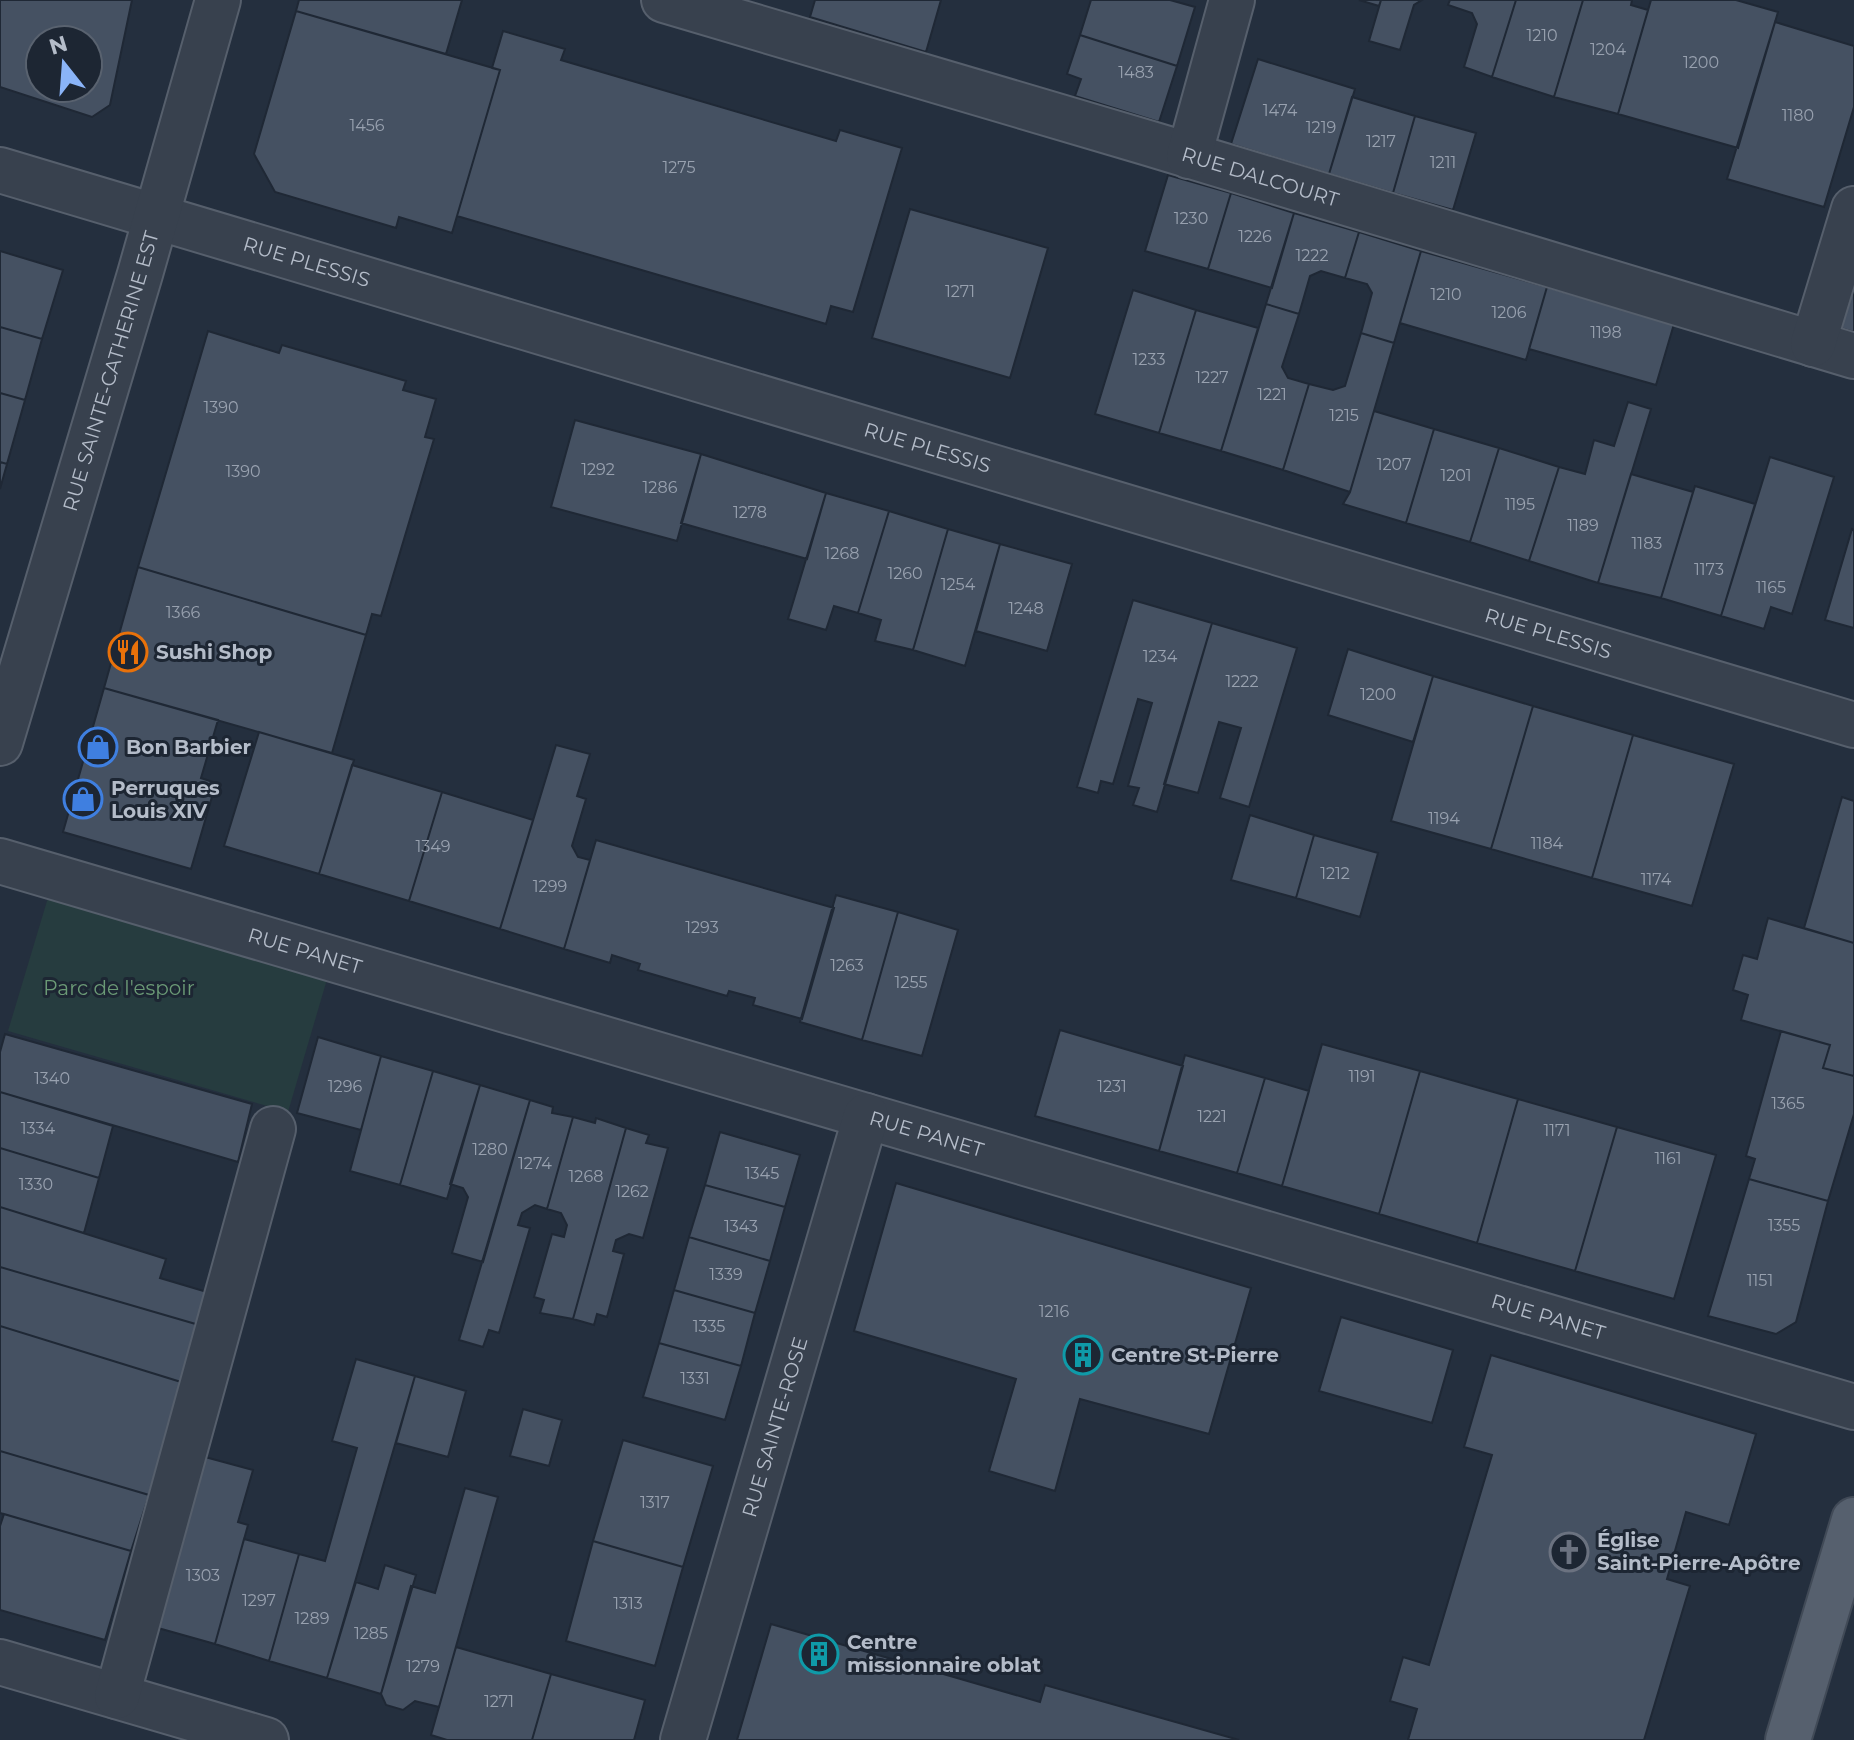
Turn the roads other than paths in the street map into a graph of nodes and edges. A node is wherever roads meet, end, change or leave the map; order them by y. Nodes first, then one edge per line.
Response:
1 (218, 0) edge
2 (664, 0) edge
3 (1232, 0) edge
4 (1189, 156) junction
5 (0, 170) edge
6 (1854, 209) edge
7 (157, 216) junction
8 (1813, 344) junction
9 (1854, 356) edge
10 (1854, 725) edge
11 (0, 743) edge
12 (0, 861) edge
13 (866, 1116) junction
14 (273, 1129) dead end
15 (1854, 1407) edge
16 (1854, 1520) edge
17 (0, 1662) edge
18 (117, 1696) junction
19 (266, 1740) edge
20 (683, 1740) edge
21 (1788, 1740) edge

1 - 7 street, RUE SAINTE-CATHERINE EST
2 - 4 street, RUE DALCOURT
3 - 4 street
4 - 8 street, RUE DALCOURT
5 - 7 street, RUE PLESSIS
6 - 8 street
7 - 10 street, RUE PLESSIS
7 - 11 street, RUE SAINTE-CATHERINE EST
8 - 9 street, RUE DALCOURT
12 - 13 street, RUE PANET
13 - 15 street, RUE PANET
13 - 20 street, RUE SAINTE-ROSE
14 - 18 street
16 - 21 main road
17 - 18 street
18 - 19 street

